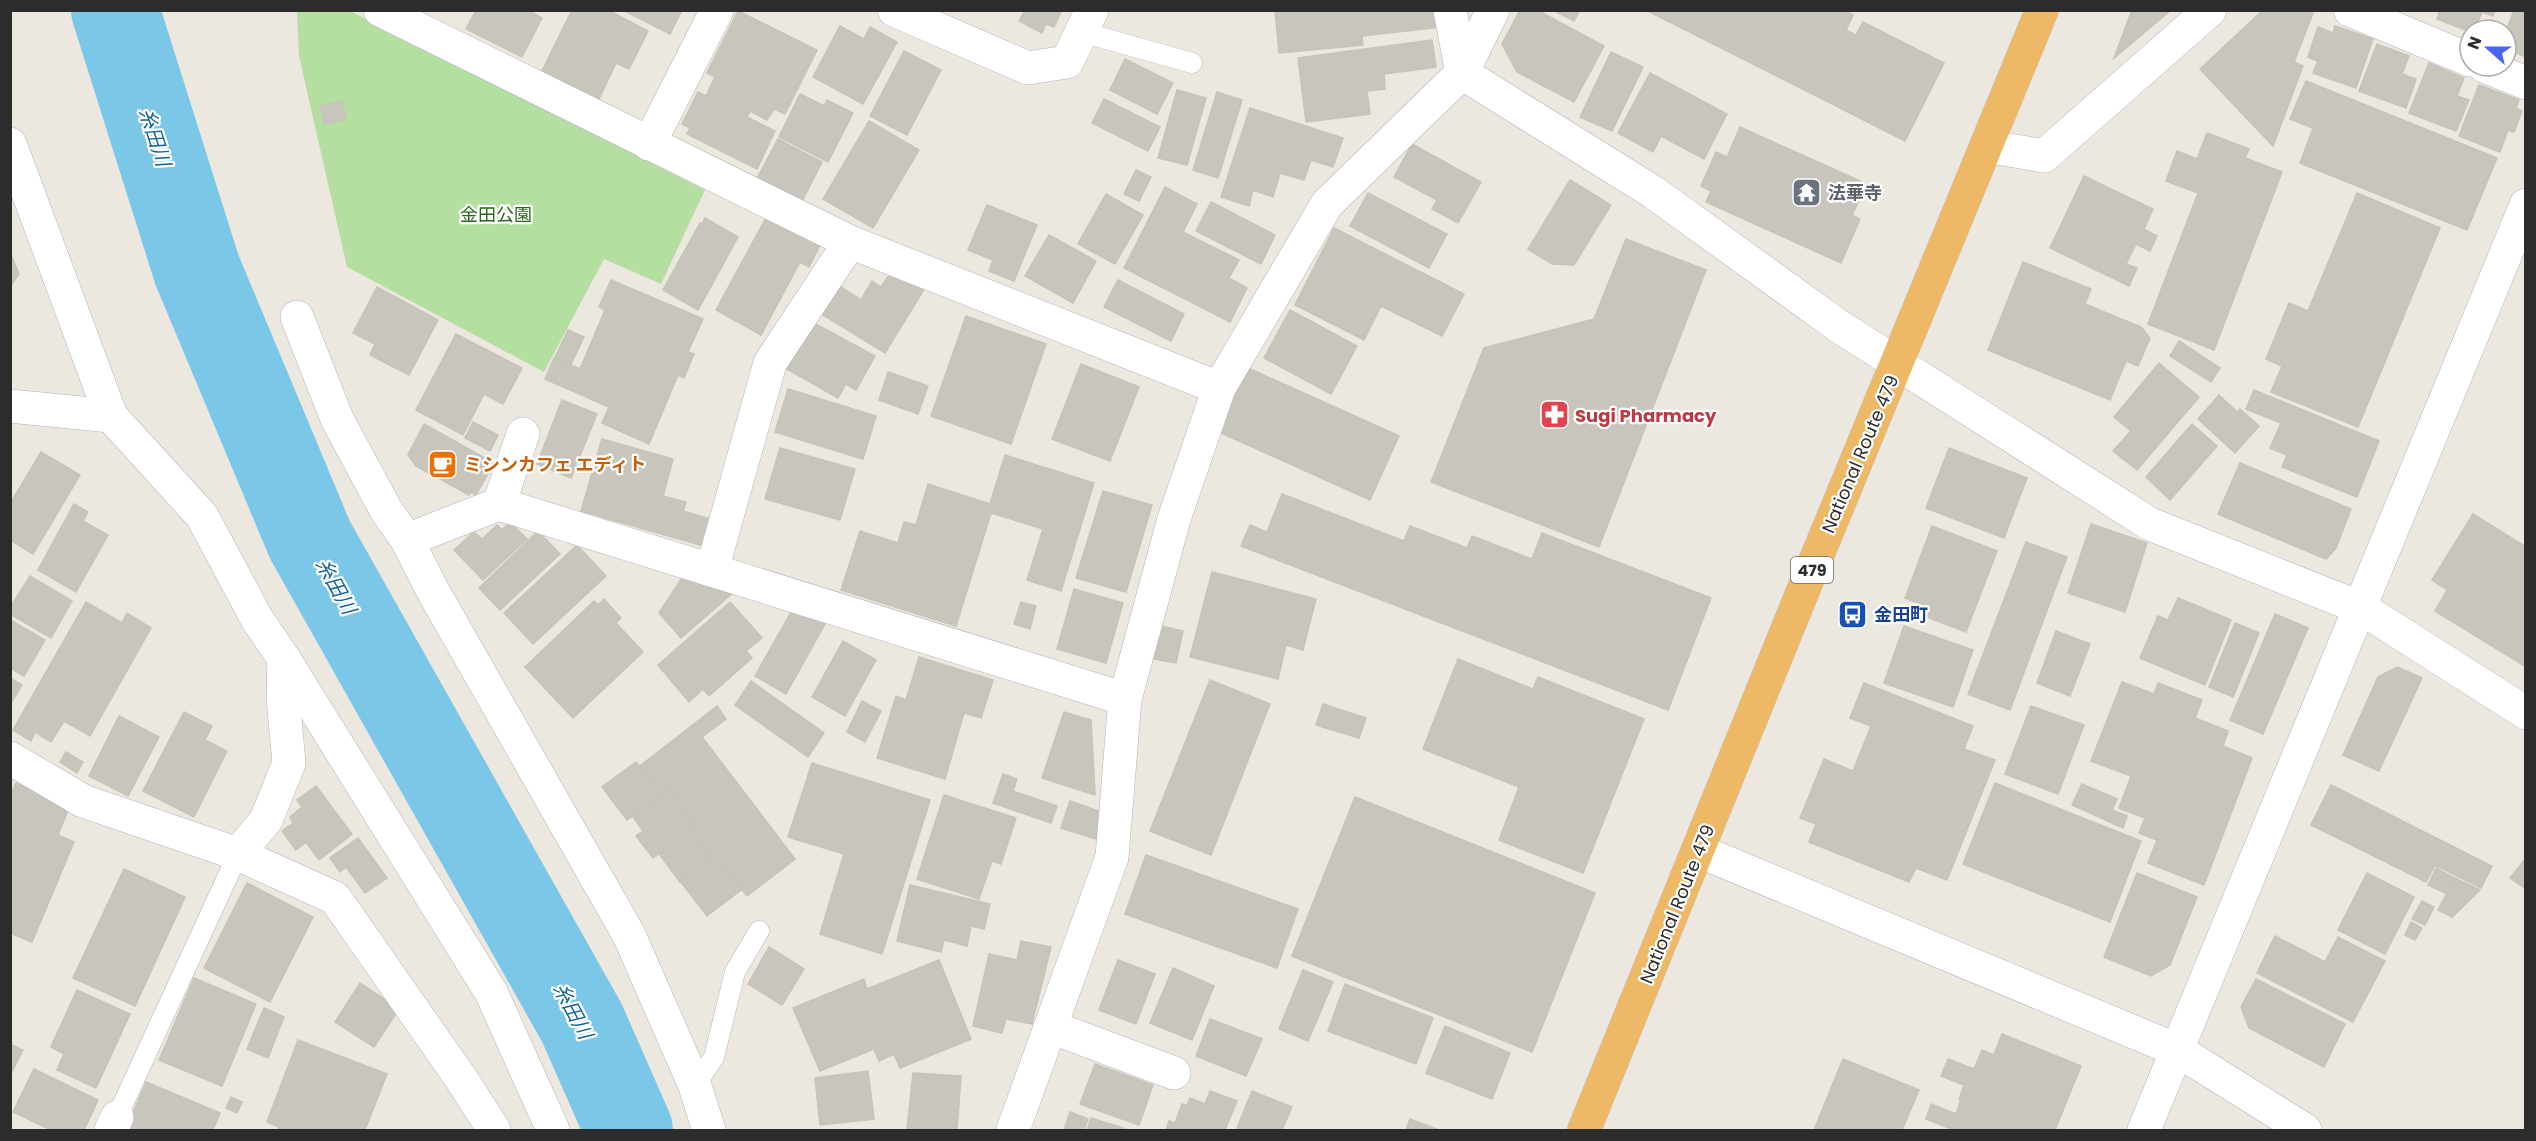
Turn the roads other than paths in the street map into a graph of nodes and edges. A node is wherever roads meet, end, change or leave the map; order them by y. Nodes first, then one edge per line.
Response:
1 (380, 10) edge
2 (717, 10) edge
3 (894, 10) edge
4 (1450, 10) edge
5 (1493, 10) edge
6 (2042, 10) edge
7 (2210, 10) edge
8 (2350, 10) edge
9 (1087, 21) edge
10 (2458, 55) edge
11 (1192, 63) dead end
12 (1462, 73) junction
13 (10, 144) edge
14 (649, 144) junction
15 (1986, 146) junction
16 (2526, 205) edge
17 (850, 242) junction
18 (297, 317) dead end
19 (1898, 363) junction
20 (1220, 388) junction
21 (10, 406) edge
22 (111, 416) junction
23 (523, 434) dead end
24 (499, 504) junction
25 (407, 540) junction
26 (712, 570) junction
27 (2361, 608) junction
28 (284, 659) junction
29 (1125, 699) junction
30 (2526, 713) edge
31 (10, 758) edge
32 (1698, 851) junction
33 (238, 854) junction
34 (759, 931) dead end
35 (1051, 1027) junction
36 (2177, 1050) junction
37 (1174, 1073) dead end
38 (695, 1086) junction
39 (114, 1124) edge
40 (494, 1131) edge
41 (553, 1131) edge
42 (709, 1131) edge
43 (1014, 1131) edge
44 (1584, 1131) edge
45 (2144, 1131) edge
46 (2305, 1131) edge

1 - 14 street
2 - 14 street
3 - 9 street
4 - 12 street
5 - 12 street
6 - 15 highway, National Route 479 / 479
7 - 15 street
8 - 10 street
9 - 11 lane
12 - 19 street
12 - 20 street
13 - 22 street
14 - 17 street
15 - 19 highway, National Route 479 / 479
16 - 27 street
17 - 20 street
17 - 26 street
18 - 25 street
19 - 27 street
19 - 32 highway, National Route 479 / 479
20 - 29 street
21 - 22 street
22 - 28 street
23 - 24 street
24 - 25 street
24 - 26 street
25 - 38 street
26 - 29 street
27 - 30 street
27 - 36 street
28 - 33 street
28 - 41 street
29 - 35 street
31 - 33 street
32 - 36 street
32 - 44 highway, National Route 479 / 479
33 - 39 lane
33 - 40 street
34 - 38 lane
35 - 37 street
35 - 43 street
36 - 45 street
36 - 46 street
38 - 42 street

